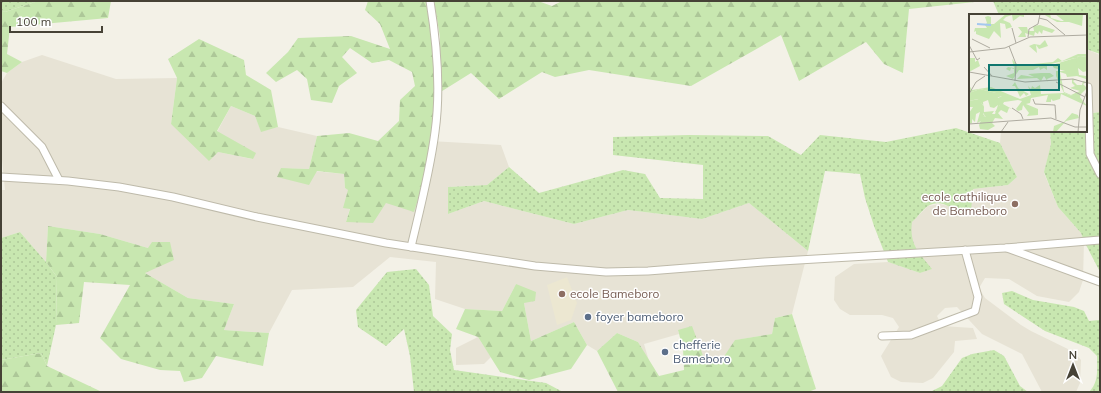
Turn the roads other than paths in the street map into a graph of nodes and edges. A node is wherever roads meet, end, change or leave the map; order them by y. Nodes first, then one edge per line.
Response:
1 (430, 1) edge
2 (1088, 87) dead end
3 (1, 106) edge
4 (1100, 174) edge
5 (1, 177) edge
6 (59, 180) junction
7 (1100, 240) edge
8 (411, 247) junction
9 (1005, 248) junction
10 (965, 250) junction
11 (1100, 282) edge
12 (882, 336) dead end

1 - 8 street
2 - 4 street
3 - 6 street
5 - 6 street
6 - 8 street
7 - 9 street
8 - 10 street
9 - 10 street
9 - 11 street
10 - 12 street

